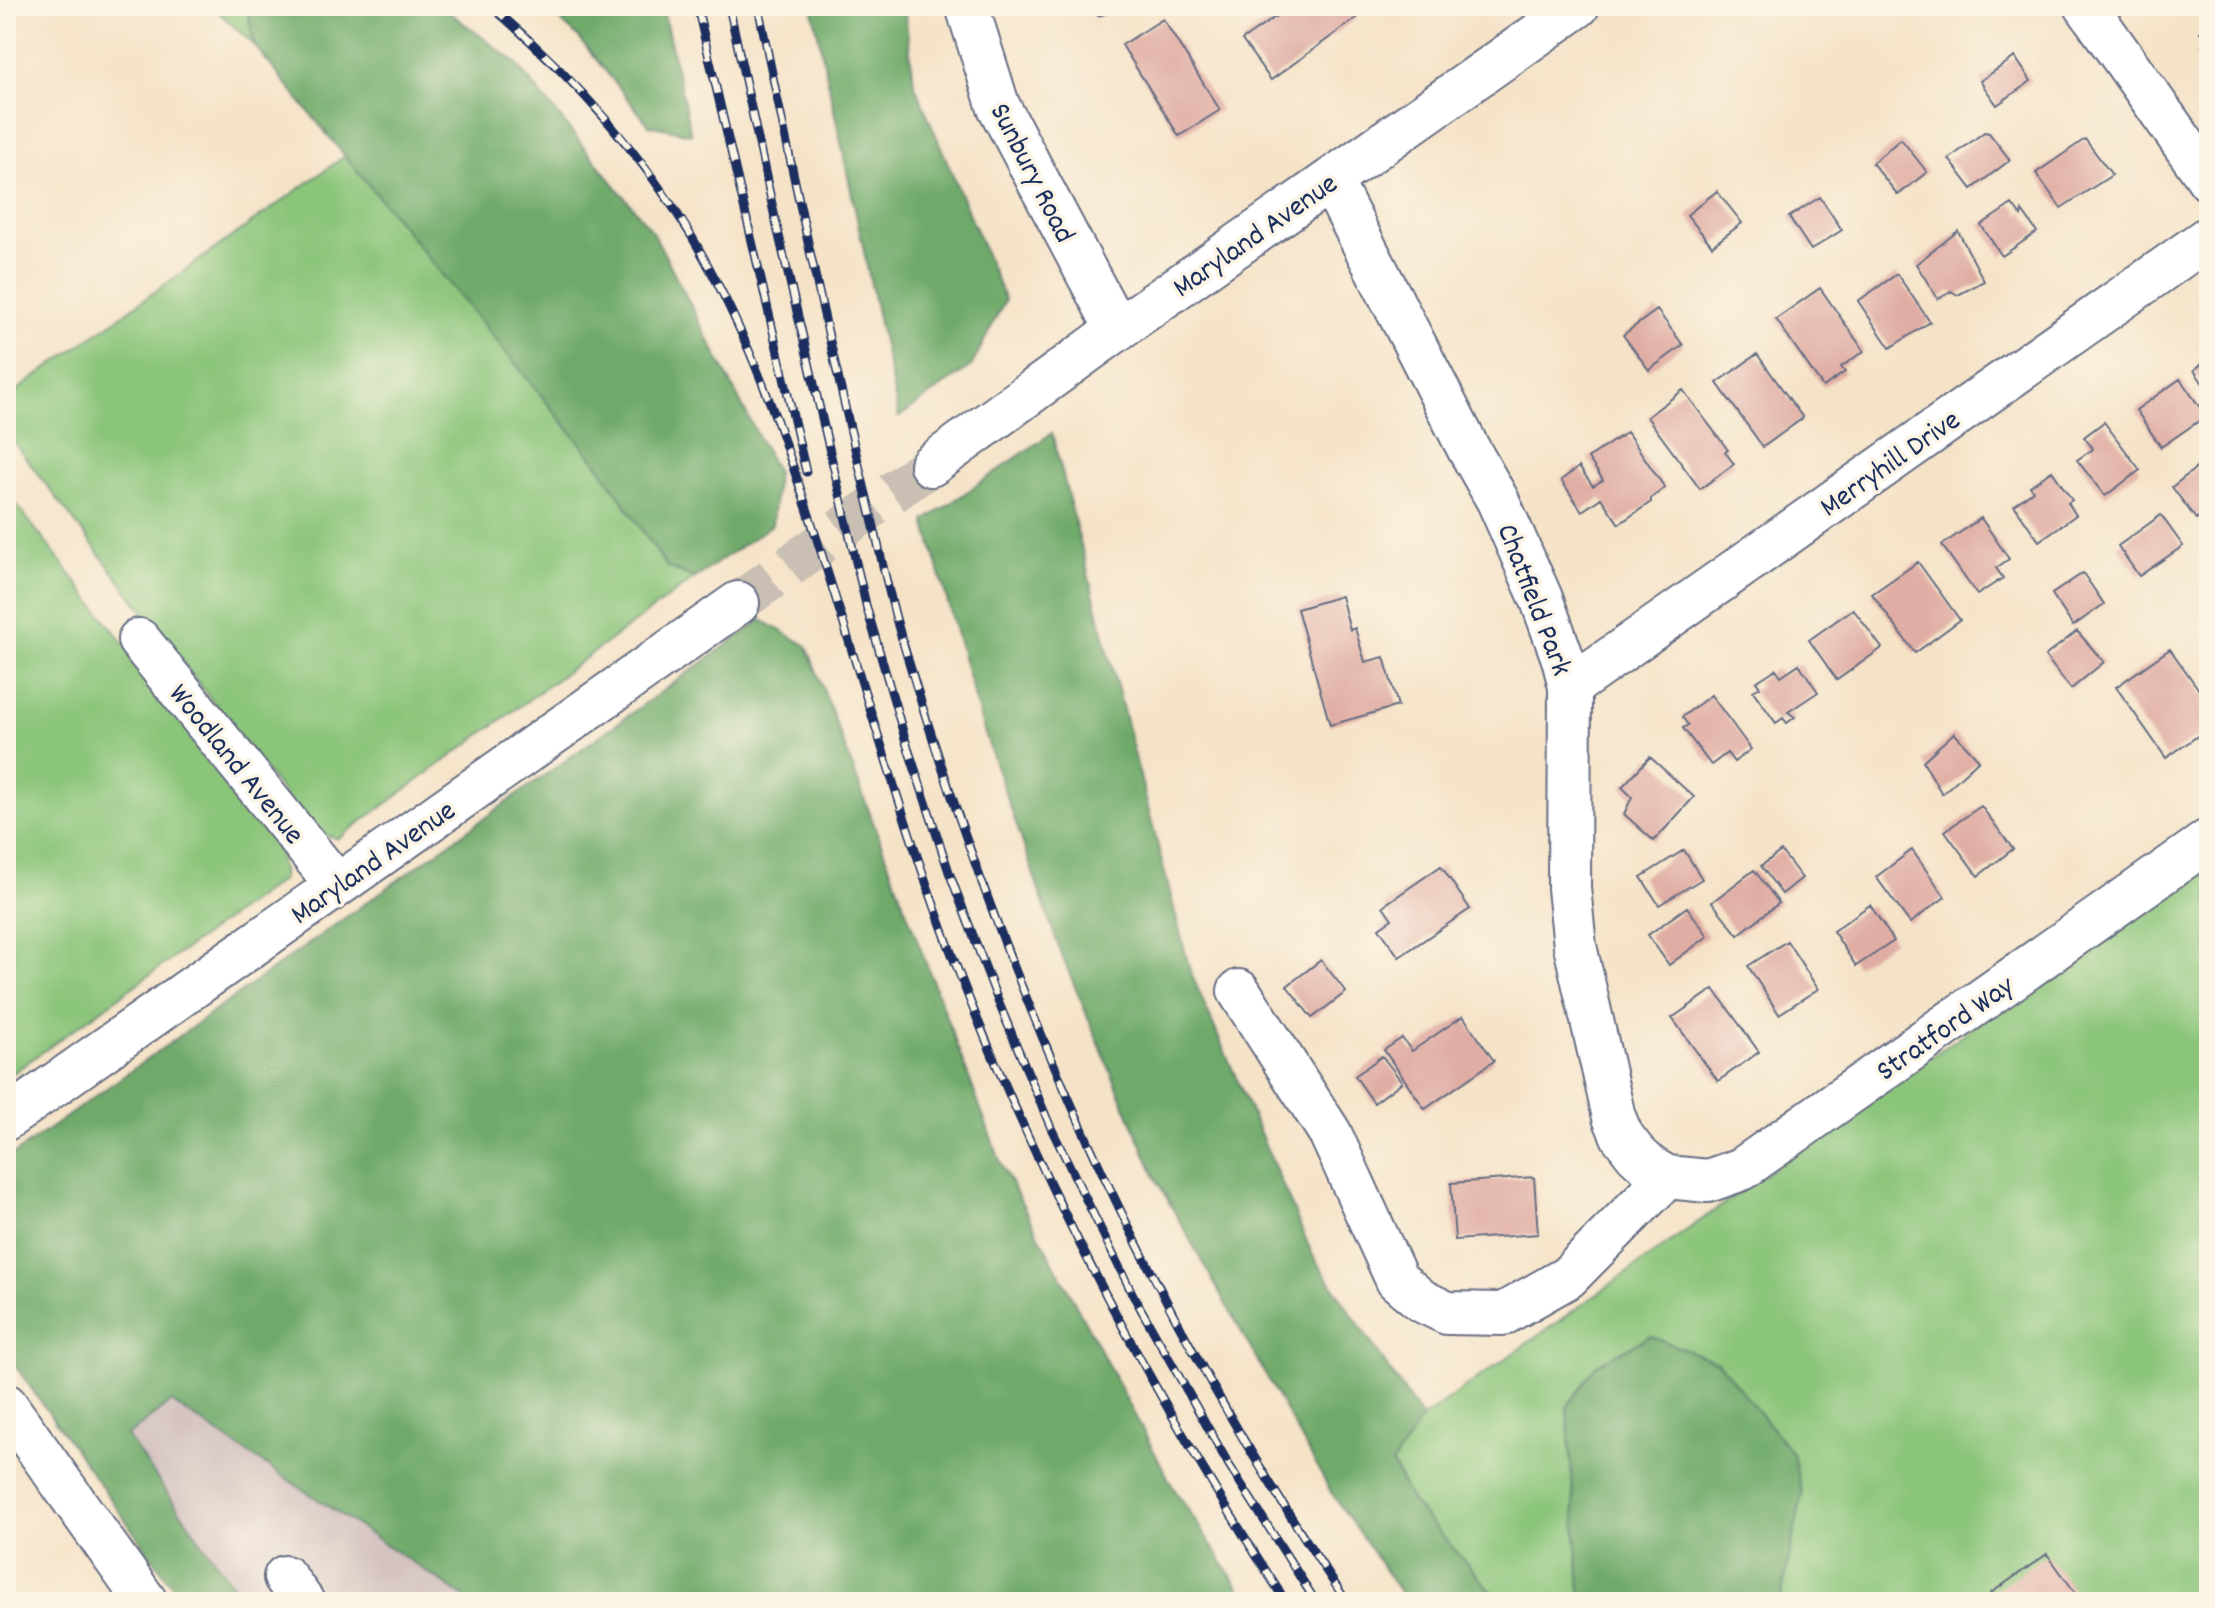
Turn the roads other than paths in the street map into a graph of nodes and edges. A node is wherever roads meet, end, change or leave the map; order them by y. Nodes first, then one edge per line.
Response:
1 (967, 6) edge
2 (1578, 6) edge
3 (2086, 6) edge
4 (2209, 180) edge
5 (1331, 181) junction
6 (2209, 237) edge
7 (1117, 330) junction
8 (931, 465) tunnel mouth
9 (738, 603) tunnel mouth
10 (139, 640) dead end
11 (1570, 687) junction
12 (2209, 840) edge
13 (337, 885) junction
14 (1239, 991) dead end
15 (6, 1119) edge
16 (1667, 1177) junction
17 (6, 1405) edge
18 (146, 1602) edge

1 - 7 street, Sunbury Road
2 - 5 street, Maryland Avenue
3 - 4 street
5 - 7 street, Maryland Avenue
5 - 11 street, Chatfield Park
6 - 11 street, Merryhill Drive
7 - 8 street, Maryland Avenue
9 - 13 street, Maryland Avenue
10 - 13 street, Woodland Avenue
11 - 16 street, Chatfield Park
12 - 16 street, Stratford Way
13 - 15 street, Maryland Avenue
14 - 16 street
17 - 18 street

